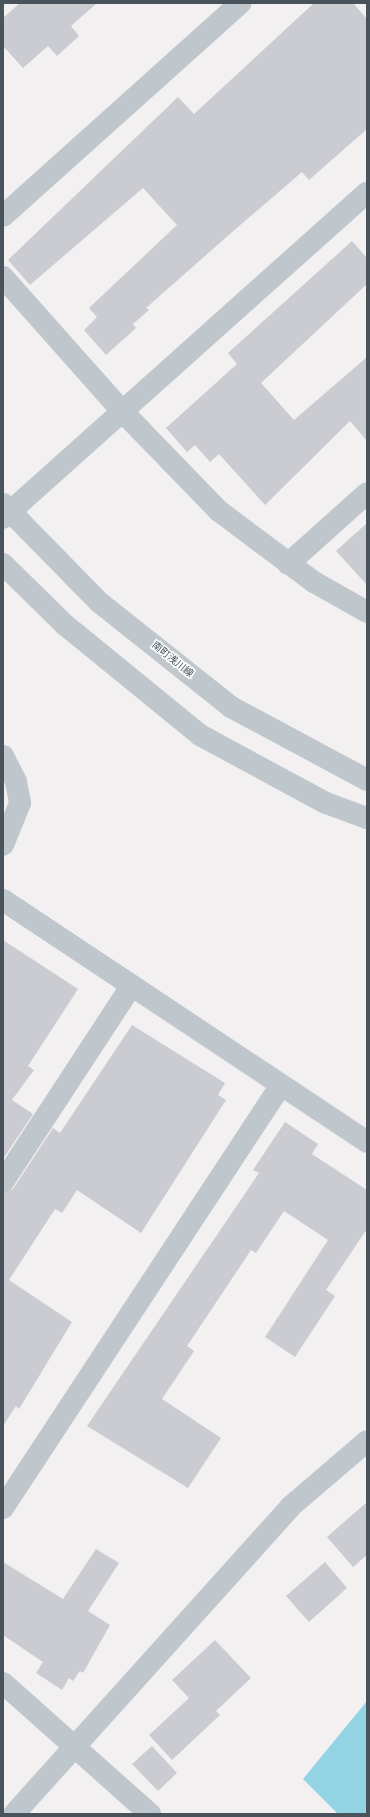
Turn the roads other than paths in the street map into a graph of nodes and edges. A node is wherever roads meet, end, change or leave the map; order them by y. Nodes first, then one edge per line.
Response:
1 (240, 3) edge
2 (364, 202) edge
3 (3, 216) edge
4 (3, 277) edge
5 (122, 411) junction
6 (367, 493) edge
7 (5, 512) edge
8 (3, 564) edge
9 (288, 564) junction
10 (367, 612) edge
11 (3, 756) edge
12 (367, 780) edge
13 (367, 818) edge
14 (3, 845) edge
15 (3, 900) edge
16 (132, 985) junction
17 (281, 1085) junction
18 (367, 1142) edge
19 (3, 1182) edge
20 (367, 1441) edge
21 (3, 1508) edge
22 (3, 1683) edge
23 (78, 1746) junction
24 (14, 1814) edge
25 (150, 1814) edge

1 - 3 street
2 - 5 street
4 - 5 street
5 - 7 street
5 - 9 street
6 - 9 street
7 - 12 street, 南町浅川線
8 - 13 street
9 - 10 street
11 - 14 street
15 - 16 street
16 - 17 street
16 - 19 street
17 - 18 street
17 - 21 street
20 - 23 street
22 - 23 street
23 - 24 street
23 - 25 street

